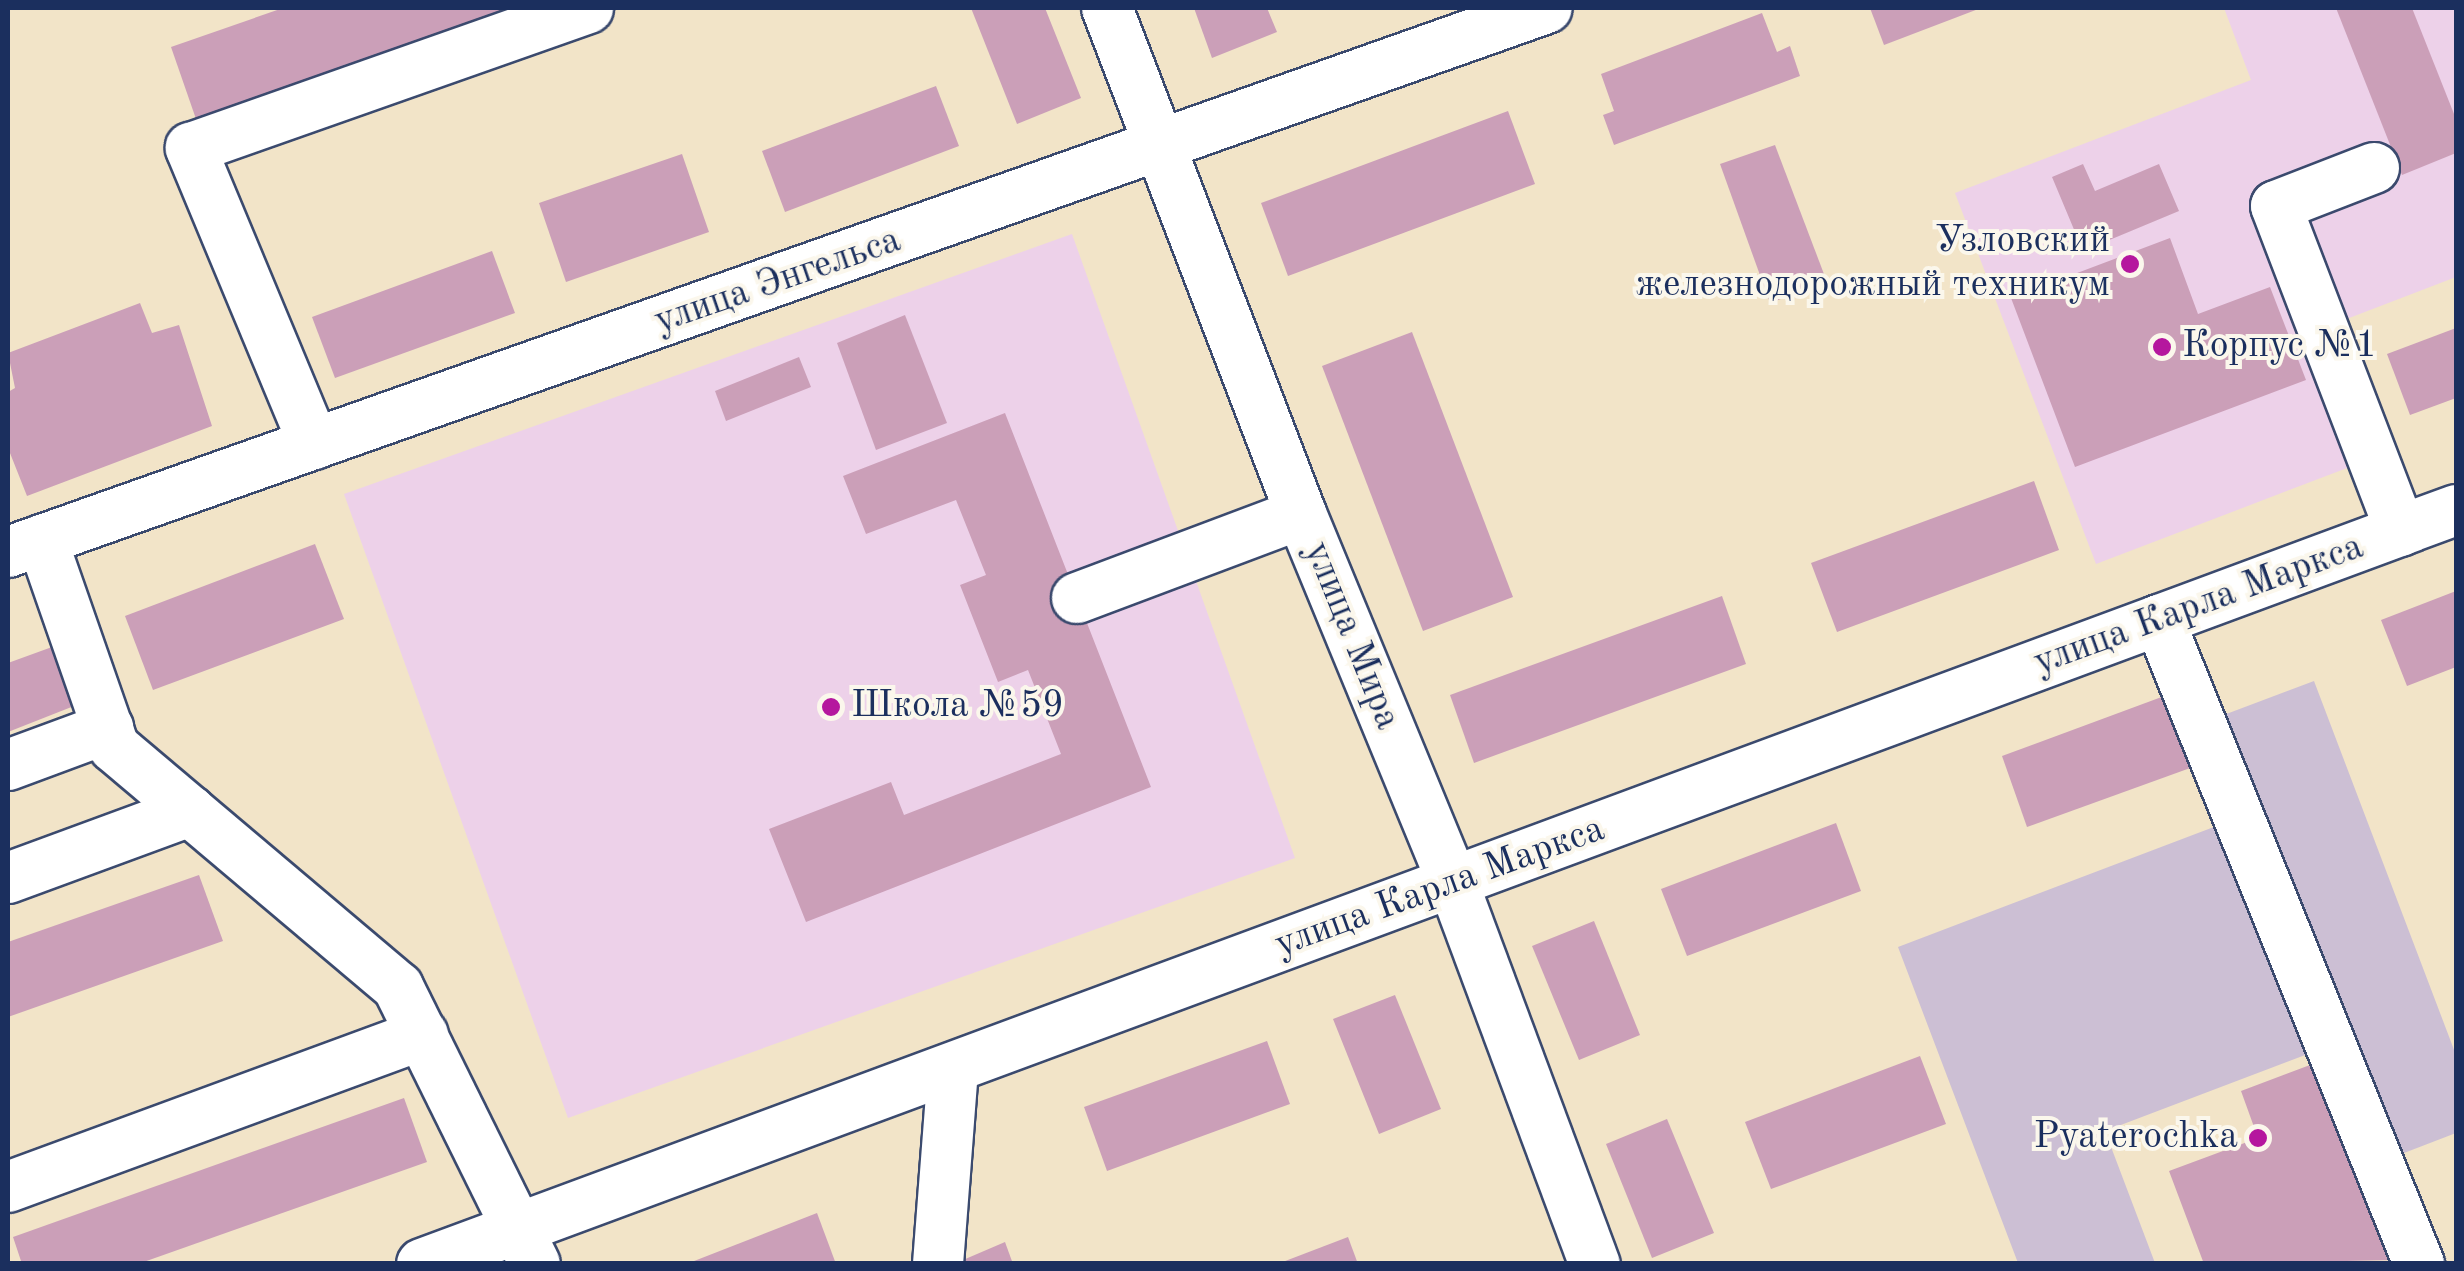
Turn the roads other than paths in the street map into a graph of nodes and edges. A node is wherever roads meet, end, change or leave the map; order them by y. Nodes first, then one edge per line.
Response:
1 (588, 8) edge
2 (1107, 8) edge
3 (1547, 8) edge
4 (1162, 147) junction
5 (2374, 168) dead end
6 (314, 444) junction
7 (2456, 510) edge
8 (1300, 514) junction
9 (2401, 531) junction
10 (25, 546) edge
11 (1077, 598) dead end
12 (2159, 620) junction
13 (108, 728) junction
14 (8, 765) edge
15 (190, 811) junction
16 (8, 878) edge
17 (1452, 883) junction
18 (423, 1034) junction
19 (953, 1069) junction
20 (8, 1187) edge
21 (528, 1246) edge
22 (422, 1264) edge
23 (938, 1264) edge
24 (1595, 1264) edge
25 (2419, 1264) edge

1 - 6 street
2 - 4 street, улица Мира
3 - 4 street, улица Энгельса
4 - 6 street, улица Энгельса
4 - 8 street, улица Мира
5 - 9 street
6 - 10 street, улица Энгельса
7 - 9 street, улица Карла Маркса
8 - 11 street
8 - 17 street, улица Мира
9 - 12 street, улица Карла Маркса
10 - 13 street
12 - 17 street, улица Карла Маркса
12 - 25 street
13 - 14 street
13 - 15 street
15 - 16 street
15 - 18 street
17 - 19 street, улица Карла Маркса
17 - 24 street, улица Мира
18 - 20 street
18 - 21 street
19 - 21 street, улица Карла Маркса
19 - 23 street
21 - 22 street, улица Карла Маркса

